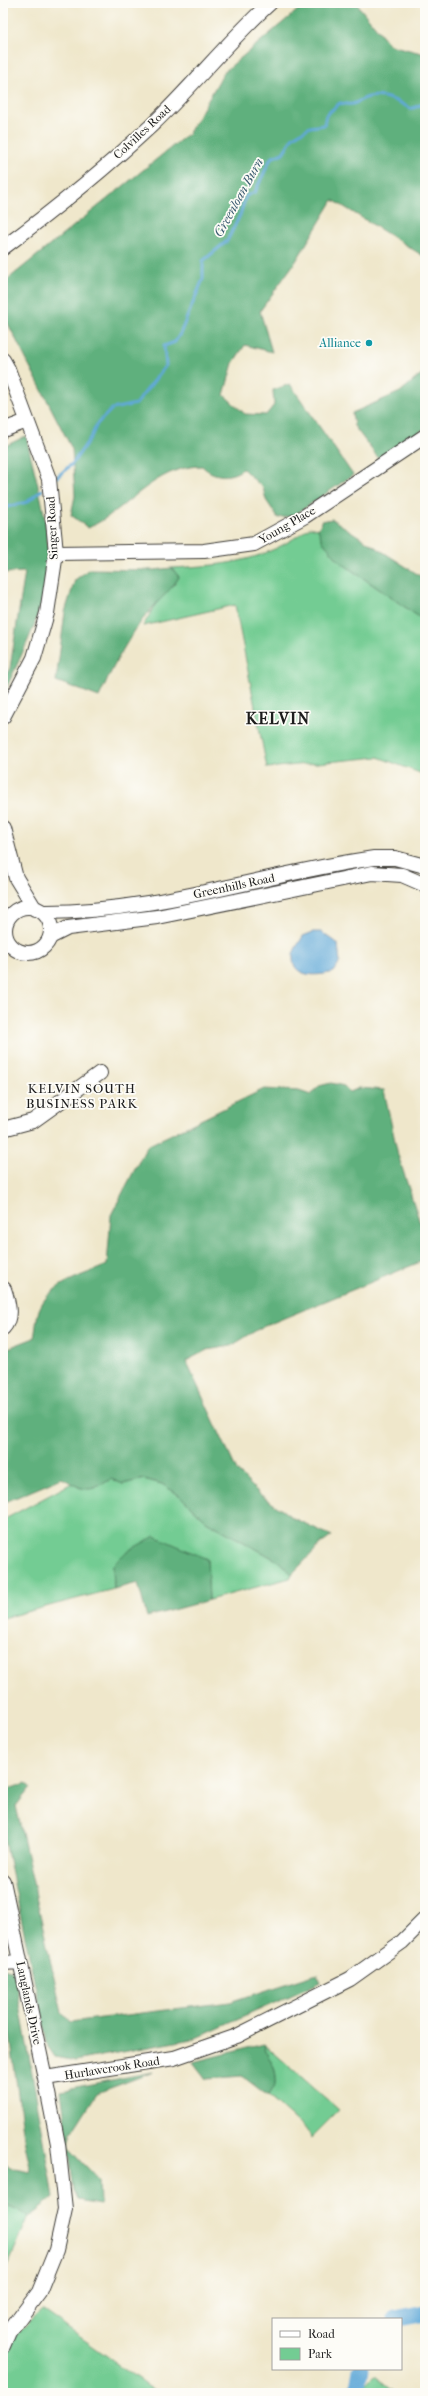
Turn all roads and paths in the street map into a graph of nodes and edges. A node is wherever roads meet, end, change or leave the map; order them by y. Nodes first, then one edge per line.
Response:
1 (270, 3) edge
2 (3, 248) edge
3 (3, 360) edge
4 (27, 420) junction
5 (3, 430) edge
6 (425, 436) edge
7 (56, 553) junction
8 (4, 713) edge
9 (3, 828) edge
10 (425, 866) edge
11 (16, 878) junction
12 (425, 885) edge
13 (38, 910) junction
14 (7, 923) edge
15 (50, 937) junction
16 (9, 950) edge
17 (100, 1073) dead end
18 (3, 1129) edge
19 (4, 1289) edge
20 (3, 1328) edge
21 (3, 1881) edge
22 (425, 1919) edge
23 (20, 1962) junction
24 (3, 1963) edge
25 (45, 2078) junction
26 (3, 2346) edge

1 - 2 street, Colvilles Road
3 - 4 street, Singer Road
4 - 5 street
4 - 7 street, Singer Road
6 - 7 street, Young Place
7 - 8 street, Singer Road
9 - 11 street
10 - 13 street, Greenhills Road
11 - 13 street
11 - 14 street
12 - 15 street, Greenhills Road
13 - 14 street
13 - 15 street
14 - 16 street
15 - 16 street
17 - 18 street
19 - 20 street
21 - 23 street, Langlands Drive
22 - 25 street, Hurlawcrook Road
23 - 24 street
23 - 25 street, Langlands Drive
25 - 26 street

